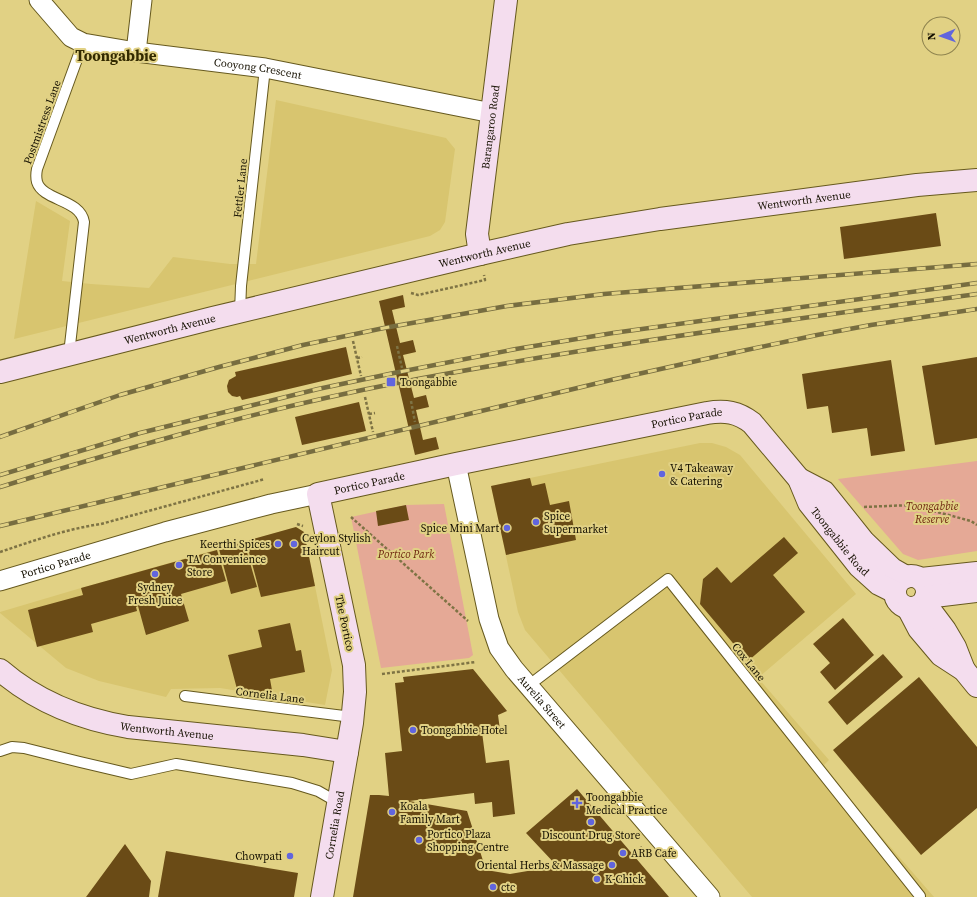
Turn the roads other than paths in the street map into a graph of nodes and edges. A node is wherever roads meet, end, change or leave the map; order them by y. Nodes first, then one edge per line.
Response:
1 (39, 0) edge
2 (142, 0) edge
3 (506, 0) edge
4 (83, 43) junction
5 (136, 52) junction
6 (265, 68) junction
7 (492, 113) junction
8 (977, 180) edge
9 (480, 254) junction
10 (240, 312) junction
11 (70, 354) junction
12 (0, 372) edge
13 (743, 416) joint
14 (456, 464) junction
15 (318, 494) junction
16 (977, 572) edge
17 (0, 581) edge
18 (977, 591) edge
19 (913, 592) junction
20 (0, 670) edge
21 (970, 678) edge
22 (528, 686) junction
23 (185, 696) dead end
24 (352, 717) junction
25 (0, 751) edge
26 (347, 752) junction
27 (339, 803) junction
28 (920, 896) edge
29 (322, 897) edge
30 (710, 897) edge

1 - 4 street, Cooyong Crescent
2 - 5 street
3 - 7 main road, Barangaroo Road
4 - 5 street, Cooyong Crescent
4 - 11 lane, Postmistress Lane
5 - 6 street, Cooyong Crescent
6 - 7 street, Cooyong Crescent
6 - 10 lane, Fettler Lane
7 - 9 main road, Barangaroo Road
8 - 9 main road, Wentworth Avenue
9 - 10 main road, Wentworth Avenue
10 - 11 main road, Wentworth Avenue
11 - 12 main road, Wentworth Avenue
13 - 14 main road, Portico Parade
13 - 19 main road, Toongabbie Road
14 - 15 main road, Portico Parade
14 - 22 street, Aurelia Street
15 - 17 street, Portico Parade
15 - 24 main road, The Portico
16 - 19 main road
18 - 19 main road
19 - 21 main road, Toongabbie Road
20 - 26 main road, Wentworth Avenue
22 - 28 lane, Cox Lane
22 - 30 street, Aurelia Street
23 - 24 lane, Cornelia Lane
24 - 26 main road, The Portico
25 - 27 lane
26 - 27 main road, Cornelia Road
27 - 29 main road, Cornelia Road

